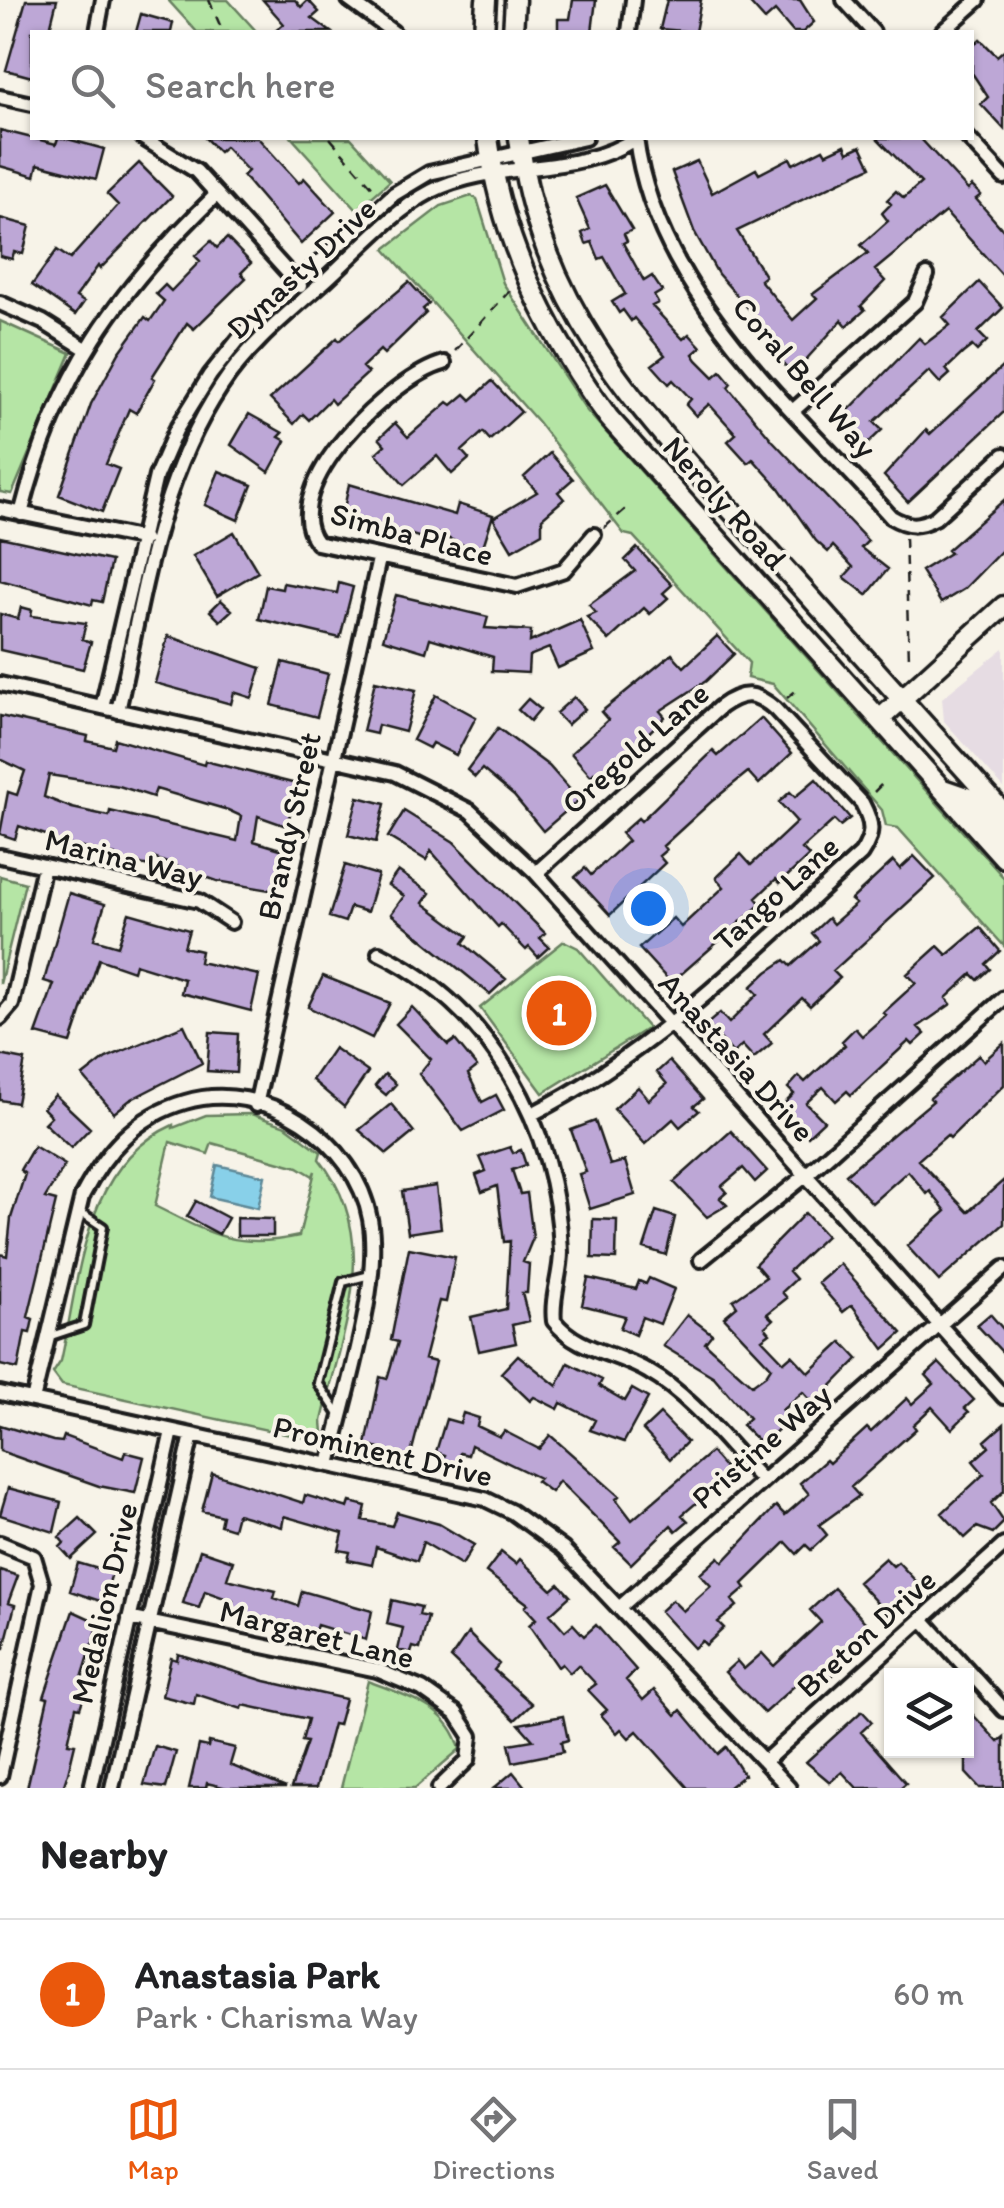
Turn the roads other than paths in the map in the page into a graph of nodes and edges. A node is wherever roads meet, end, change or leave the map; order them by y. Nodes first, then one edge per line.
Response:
1 (104, 0) edge
2 (349, 0) edge
3 (486, 0) edge
4 (515, 0) edge
5 (633, 0) edge
6 (844, 0) edge
7 (978, 0) edge
8 (97, 30) edge
9 (390, 30) edge
10 (484, 30) edge
11 (513, 30) edge
12 (630, 30) edge
13 (871, 30) edge
14 (944, 30) edge
15 (0, 97) edge
16 (30, 104) edge
17 (147, 140) edge
18 (576, 140) edge
19 (633, 140) edge
20 (636, 140) edge
21 (970, 140) edge
22 (521, 153) edge
23 (492, 156) edge
24 (1004, 177) edge
25 (217, 194) junction
26 (928, 275) dead end
27 (296, 282) junction
28 (308, 296) junction
29 (0, 303) edge
30 (86, 350) junction
31 (444, 363) road end
32 (795, 409) junction
33 (1004, 455) edge
34 (0, 510) edge
35 (22, 514) junction
36 (594, 535) road end
37 (139, 538) junction
38 (156, 542) junction
39 (379, 559) junction
40 (1004, 606) edge
41 (0, 684) edge
42 (901, 699) junction
43 (102, 708) junction
44 (775, 709) joint
45 (118, 711) junction
46 (880, 719) junction
47 (332, 757) junction
48 (942, 789) junction
49 (1004, 814) edge
50 (1004, 839) edge
51 (0, 856) edge
52 (1004, 858) edge
53 (44, 866) junction
54 (536, 873) junction
55 (231, 922) dead end
56 (378, 953) dead end
57 (1004, 998) edge
58 (0, 1018) edge
59 (672, 1024) junction
60 (256, 1105) junction
61 (532, 1114) junction
62 (805, 1176) junction
63 (78, 1210) junction
64 (700, 1260) dead end
65 (1004, 1268) edge
66 (372, 1274) junction
67 (940, 1326) junction
68 (48, 1337) junction
69 (0, 1393) edge
70 (1004, 1398) edge
71 (33, 1400) junction
72 (340, 1416) junction
73 (172, 1431) junction
74 (192, 1435) junction
75 (329, 1465) junction
76 (762, 1480) junction
77 (0, 1543) edge
78 (1004, 1546) edge
79 (619, 1608) junction
80 (129, 1618) junction
81 (922, 1620) junction
82 (150, 1622) junction
83 (1004, 1710) edge
84 (765, 1761) junction
85 (0, 1776) edge
86 (91, 1788) edge
87 (112, 1788) edge
88 (439, 1788) edge
89 (789, 1788) edge

1 - 8 street
2 - 9 street
3 - 10 street
4 - 11 street
5 - 12 street
6 - 13 street
7 - 14 street
15 - 16 street
17 - 25 street
18 - 22 street, Dynasty Drive
19 - 22 street, Dynasty Drive
20 - 32 street, Coral Bell Way
21 - 24 street
22 - 23 street, Dynasty Drive
22 - 42 street, Neroly Road
23 - 27 street, Dynasty Drive
23 - 28 street, Dynasty Drive
23 - 46 street, Neroly Road
25 - 27 street
25 - 30 street
26 - 32 street
27 - 28 street
27 - 37 street, Dynasty Drive
28 - 38 street, Dynasty Drive
29 - 30 street
30 - 35 street
31 - 39 street, Simba Place
32 - 33 street, Coral Bell Way
34 - 35 street
35 - 37 street
36 - 39 street, Simba Place
37 - 38 street
37 - 43 street, Dynasty Drive
38 - 45 street, Dynasty Drive
39 - 47 street, Brandy Street
40 - 42 street
41 - 43 street, Anastasia Drive
42 - 46 street
42 - 49 street, Neroly Road
43 - 45 street, Anastasia Drive
44 - 54 street, Oregold Lane
44 - 59 street, Tango Lane
45 - 47 street, Anastasia Drive
46 - 48 street, Neroly Road
47 - 54 street, Anastasia Drive
47 - 60 street, Brandy Street
48 - 50 street
48 - 52 street, Neroly Road
51 - 53 street, Marina Way
53 - 55 street, Marina Way
53 - 58 street
54 - 59 street, Anastasia Drive
56 - 61 street
57 - 62 street
59 - 61 street, Tango Lane
59 - 62 street, Anastasia Drive
60 - 63 street
60 - 66 street
61 - 76 street
62 - 64 street
62 - 67 street, Anastasia Drive
63 - 68 street
63 - 68 lane
65 - 67 street, Pristine Way
66 - 72 street
66 - 72 lane
67 - 70 street, Anastasia Drive
67 - 76 street, Pristine Way
68 - 71 street
69 - 71 street, Prominent Drive
71 - 73 street, Prominent Drive
72 - 75 street
73 - 74 street, Prominent Drive
73 - 80 street, Medalion Drive
74 - 75 street, Prominent Drive
74 - 82 street, Medalion Drive
75 - 79 street, Prominent Drive
76 - 79 street, Pristine Way
77 - 85 street
78 - 81 street, Breton Drive
79 - 84 street, Prominent Drive
80 - 82 street, Margaret Lane
80 - 86 street, Medalion Drive
81 - 83 street
81 - 84 street, Breton Drive
82 - 87 street, Medalion Drive
82 - 88 street, Margaret Lane
84 - 89 street, Prominent Drive

